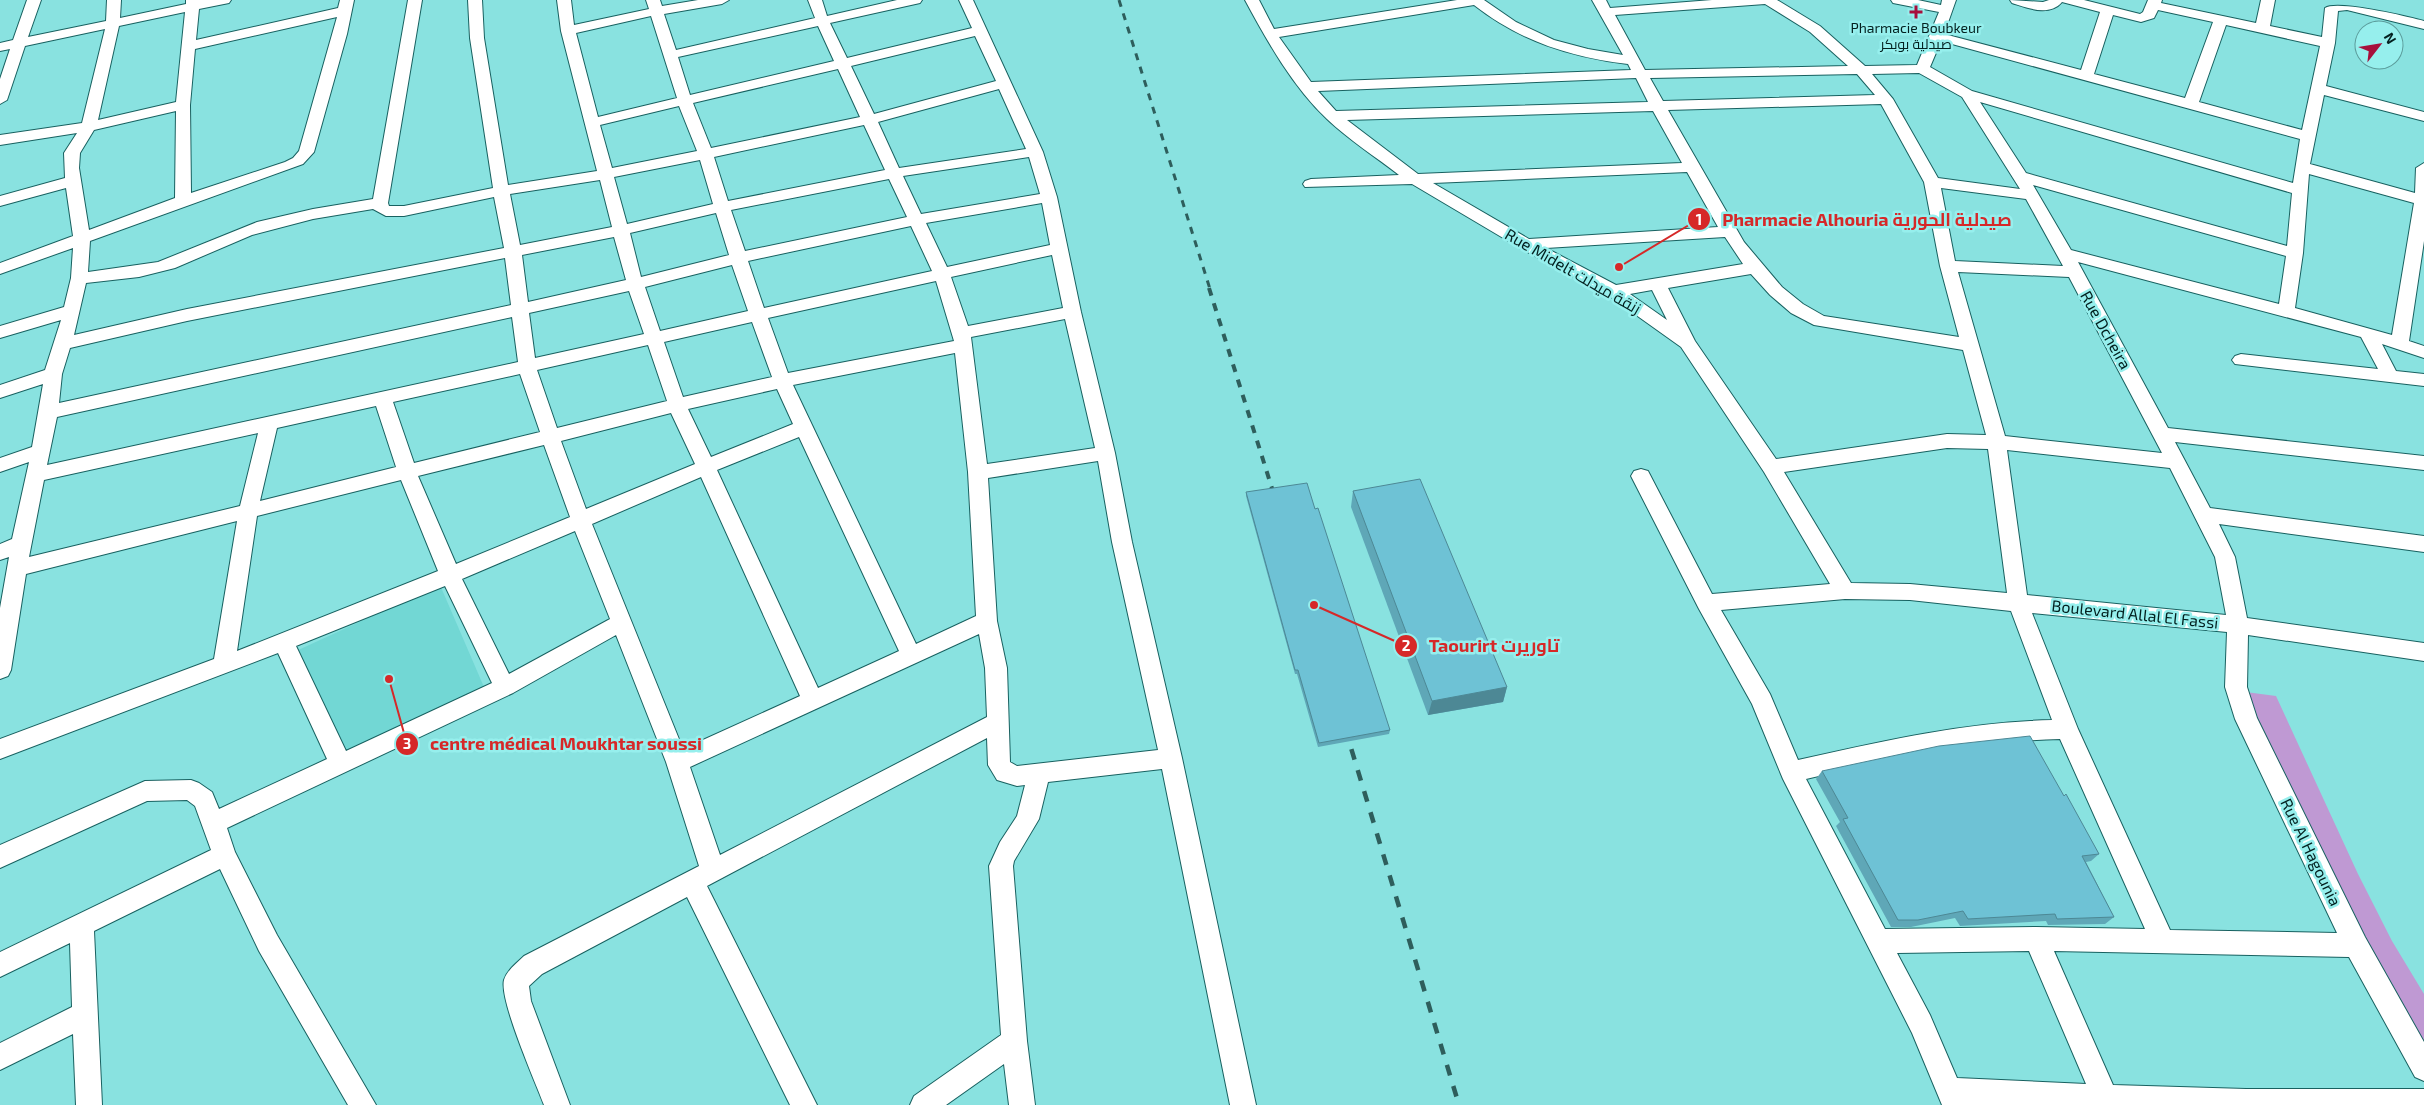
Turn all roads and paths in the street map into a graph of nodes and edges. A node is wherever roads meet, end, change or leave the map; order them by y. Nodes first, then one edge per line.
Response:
1 (34, 0) edge
2 (114, 0) edge
3 (224, 0) edge
4 (415, 0) edge
5 (475, 0) edge
6 (564, 0) edge
7 (722, 0) edge
8 (815, 0) edge
9 (915, 0) edge
10 (966, 0) edge
11 (1252, 0) edge
12 (1475, 0) edge
13 (1767, 0) edge
14 (1898, 0) edge
15 (2017, 0) edge
16 (2056, 0) edge
17 (2067, 0) edge
18 (2268, 0) edge
19 (2154, 3) edge
20 (193, 4) edge
21 (1948, 5) edge
22 (346, 6) edge
23 (655, 6) edge
24 (1602, 6) edge
25 (2372, 6) edge
26 (2108, 10) junction
27 (2220, 21) junction
28 (823, 22) junction
29 (112, 23) junction
30 (2424, 25) edge
31 (2262, 30) junction
32 (568, 31) junction
33 (979, 32) junction
34 (1270, 34) junction
35 (1937, 36) junction
36 (2328, 43) junction
37 (20, 45) junction
38 (189, 46) junction
39 (0, 47) edge
40 (670, 54) junction
41 (1632, 60) junction
42 (844, 64) junction
43 (1922, 68) junction
44 (1862, 71) junction
45 (1640, 74) junction
46 (2087, 75) junction
47 (1004, 83) junction
48 (1307, 87) junction
49 (2319, 89) junction
50 (1967, 94) junction
51 (1886, 99) junction
52 (0, 100) edge
53 (685, 102) junction
54 (2191, 103) junction
55 (183, 105) junction
56 (1658, 106) junction
57 (1332, 116) junction
58 (2424, 117) edge
59 (869, 120) junction
60 (591, 123) junction
61 (89, 127) junction
62 (2308, 136) junction
63 (0, 140) edge
64 (705, 152) junction
65 (1035, 152) junction
66 (1692, 167) junction
67 (2302, 168) junction
68 (2424, 168) edge
69 (894, 173) junction
70 (607, 174) junction
71 (2019, 176) junction
72 (1414, 179) junction
73 (72, 181) junction
74 (1932, 182) junction
75 (1311, 184) dead end
76 (2300, 190) junction
77 (501, 191) junction
78 (2032, 195) junction
79 (1049, 197) junction
80 (183, 201) junction
81 (2423, 201) edge
82 (3, 202) edge
83 (380, 203) junction
84 (721, 206) junction
85 (915, 220) junction
86 (622, 230) junction
87 (1729, 232) junction
88 (82, 239) junction
89 (1526, 244) junction
90 (1059, 248) junction
91 (513, 252) junction
92 (2295, 253) junction
93 (2066, 254) junction
94 (738, 258) junction
95 (1948, 266) junction
96 (1754, 268) junction
97 (0, 269) edge
98 (2073, 272) junction
99 (942, 275) junction
100 (79, 278) junction
101 (635, 284) junction
102 (1658, 285) junction
103 (1614, 291) junction
104 (519, 308) junction
105 (72, 311) junction
106 (1072, 312) junction
107 (2286, 312) junction
108 (759, 314) junction
109 (0, 332) edge
110 (2367, 333) junction
111 (653, 336) junction
112 (963, 339) junction
113 (63, 343) junction
114 (1687, 343) junction
115 (2400, 343) junction
116 (1969, 345) junction
117 (2424, 352) edge
118 (2241, 360) dead end
119 (526, 367) junction
120 (53, 374) junction
121 (2392, 377) junction
122 (2424, 380) edge
123 (782, 381) junction
124 (0, 392) edge
125 (383, 399) junction
126 (677, 405) junction
127 (48, 412) junction
128 (269, 424) junction
129 (804, 428) junction
130 (2162, 434) junction
131 (550, 438) junction
132 (1997, 442) junction
133 (41, 451) junction
134 (1106, 453) junction
135 (2176, 462) junction
136 (2424, 463) edge
137 (0, 465) edge
138 (704, 467) junction
139 (1771, 467) junction
140 (407, 472) junction
141 (978, 472) junction
142 (36, 475) junction
143 (1641, 476) dead end
144 (248, 511) junction
145 (2204, 515) junction
146 (581, 520) junction
147 (21, 544) junction
148 (2424, 544) edge
149 (0, 552) edge
150 (18, 568) junction
151 (450, 575) junction
152 (1845, 591) junction
153 (2018, 602) junction
154 (1706, 603) junction
155 (987, 621) junction
156 (622, 622) junction
157 (2238, 625) junction
158 (284, 642) junction
159 (3, 644) edge
160 (2424, 652) edge
161 (911, 655) junction
162 (224, 664) junction
163 (0, 670) edge
164 (504, 687) junction
165 (813, 700) junction
166 (996, 722) junction
167 (2067, 729) junction
168 (0, 749) edge
169 (1171, 758) junction
170 (677, 762) junction
171 (341, 765) junction
172 (1791, 772) junction
173 (1038, 775) junction
174 (214, 823) junction
175 (225, 855) junction
176 (0, 857) edge
177 (702, 876) junction
178 (82, 926) junction
179 (2036, 939) junction
180 (1879, 941) junction
181 (2163, 941) junction
182 (2356, 945) junction
183 (0, 964) edge
184 (86, 1014) junction
185 (1014, 1042) junction
186 (0, 1057) edge
187 (2424, 1068) edge
188 (1953, 1098) edge
189 (2107, 1102) edge
190 (2424, 1102) edge
191 (2286, 1104) edge
192 (89, 1105) edge
193 (363, 1105) edge
194 (557, 1105) edge
195 (804, 1105) edge
196 (923, 1105) edge
197 (1022, 1105) edge
198 (1243, 1105) edge

1 - 37 street
2 - 29 street
3 - 20 street
4 - 83 street
5 - 77 street
6 - 32 street
7 - 23 street
8 - 28 street
9 - 28 street
10 - 33 street
11 - 34 street, Rue Midelt زنقة ميدلت
12 - 34 street
12 - 41 street
13 - 24 street
13 - 44 street
14 - 21 street
15 - 16 street
17 - 26 street
18 - 31 street
19 - 26 street
19 - 27 street
20 - 29 street
20 - 38 street
21 - 35 street
22 - 38 street
22 - 80 street
23 - 32 street
23 - 40 street
24 - 41 street
25 - 30 street
25 - 36 street
26 - 46 street
27 - 31 street
27 - 54 street
28 - 40 street
28 - 42 street
29 - 37 street
29 - 61 street
31 - 36 street
32 - 60 street
33 - 42 street
33 - 47 street
34 - 48 street, Rue Midelt زنقة ميدلت
35 - 43 street
35 - 46 street
36 - 49 street
37 - 39 street
37 - 52 street
38 - 55 street
40 - 53 street
41 - 45 street
42 - 53 street
42 - 59 street
43 - 44 street
43 - 50 street, Rue Dcheira
44 - 45 street
44 - 51 street
45 - 48 street
45 - 56 street
46 - 54 street
47 - 59 street
47 - 65 street
48 - 57 street, Rue Midelt زنقة ميدلت
49 - 58 street
49 - 62 street
50 - 71 street, Rue Dcheira
50 - 76 street
51 - 56 street
51 - 74 street
53 - 60 street
53 - 64 street
54 - 62 street
55 - 61 street
55 - 80 street
56 - 57 street
56 - 66 street
57 - 72 street, Rue Midelt زنقة ميدلت
59 - 64 street
59 - 69 street
60 - 70 street
61 - 63 street
61 - 73 street
62 - 67 street
64 - 70 street
64 - 84 street
65 - 69 street
65 - 79 street
66 - 72 street
66 - 87 street
67 - 76 street
67 - 81 street
68 - 81 street
69 - 84 street
69 - 85 street
70 - 77 street
70 - 86 street
71 - 78 street, Rue Dcheira
71 - 92 street
72 - 75 street
72 - 89 street, Rue Midelt زنقة ميدلت
73 - 82 street
73 - 88 street
74 - 78 street
74 - 95 street
76 - 92 street
77 - 83 street
77 - 91 street
78 - 93 street, Rue Dcheira
79 - 85 street
79 - 90 street
80 - 88 street
81 - 115 street
83 - 100 street
84 - 86 street
84 - 94 street
85 - 94 street
85 - 99 street
86 - 91 street
86 - 101 street
87 - 89 street
87 - 96 street
88 - 97 street
88 - 100 street
89 - 103 street, Rue Midelt زنقة ميدلت
90 - 99 street
90 - 106 street
91 - 104 street
91 - 113 street
92 - 107 street
93 - 98 street, Rue Dcheira
93 - 107 street
94 - 101 street
94 - 108 street
95 - 98 street
95 - 116 street
96 - 102 street
96 - 116 street
98 - 130 street, Rue Dcheira
99 - 108 street
99 - 112 street
100 - 105 street
101 - 104 street
101 - 111 street
102 - 103 street
102 - 114 street
103 - 114 street, Rue Midelt زنقة ميدلت
104 - 119 street
104 - 127 street
105 - 109 street
105 - 113 street
106 - 112 street
106 - 134 street
107 - 110 street
108 - 111 street
108 - 123 street
110 - 115 street
110 - 121 street
111 - 119 street
111 - 126 street
112 - 123 street
112 - 141 street
113 - 120 street
114 - 139 street, Rue Midelt زنقة ميدلت
115 - 117 street
116 - 132 street
118 - 121 street
119 - 125 street
119 - 131 street
120 - 124 street
120 - 127 street
121 - 122 street
123 - 126 street
123 - 129 street
125 - 128 street
125 - 140 street
126 - 131 street
126 - 138 street
127 - 133 street
128 - 142 street
128 - 144 street
129 - 138 street
129 - 161 street
130 - 135 street, Rue Dcheira
130 - 136 street
131 - 140 street
131 - 146 street
132 - 135 street
132 - 139 street
132 - 153 street
133 - 137 street
133 - 142 street
134 - 141 street
134 - 169 street
135 - 145 street, Rue Dcheira
138 - 146 street
138 - 165 street
139 - 152 street, Rue Midelt زنقة ميدلت
140 - 144 street
140 - 151 street
141 - 155 street
142 - 147 street
143 - 154 street
144 - 150 street
144 - 162 street
145 - 148 street
145 - 157 street, Rue Dcheira
146 - 151 street
146 - 156 street
147 - 149 street
147 - 150 street
150 - 159 street
151 - 158 street
151 - 164 street
152 - 153 street, Boulevard Allal El Fassi
152 - 154 street, Boulevard Allal El Fassi
153 - 157 street, Boulevard Allal El Fassi
153 - 167 street
154 - 172 street
155 - 161 street
155 - 166 street
156 - 164 street
156 - 170 street
157 - 160 street, Boulevard Allal El Fassi
157 - 182 street, Rue Al Hagounia
158 - 162 street
158 - 171 street
159 - 163 street
161 - 165 street
162 - 168 street
164 - 171 street
165 - 170 street
166 - 173 street
166 - 177 street
167 - 172 street
167 - 181 street
169 - 173 street
169 - 198 street
170 - 177 street
171 - 174 street
172 - 180 street
173 - 185 street
174 - 175 street
174 - 176 street
175 - 178 street
175 - 193 street
177 - 194 street
177 - 195 street
178 - 183 street
178 - 184 street
179 - 180 street
179 - 181 street
179 - 189 street
180 - 188 street
181 - 182 street
182 - 187 street, Rue Al Hagounia
184 - 186 street
184 - 192 street
185 - 196 street
185 - 197 street
188 - 189 street
189 - 191 street
190 - 191 street

